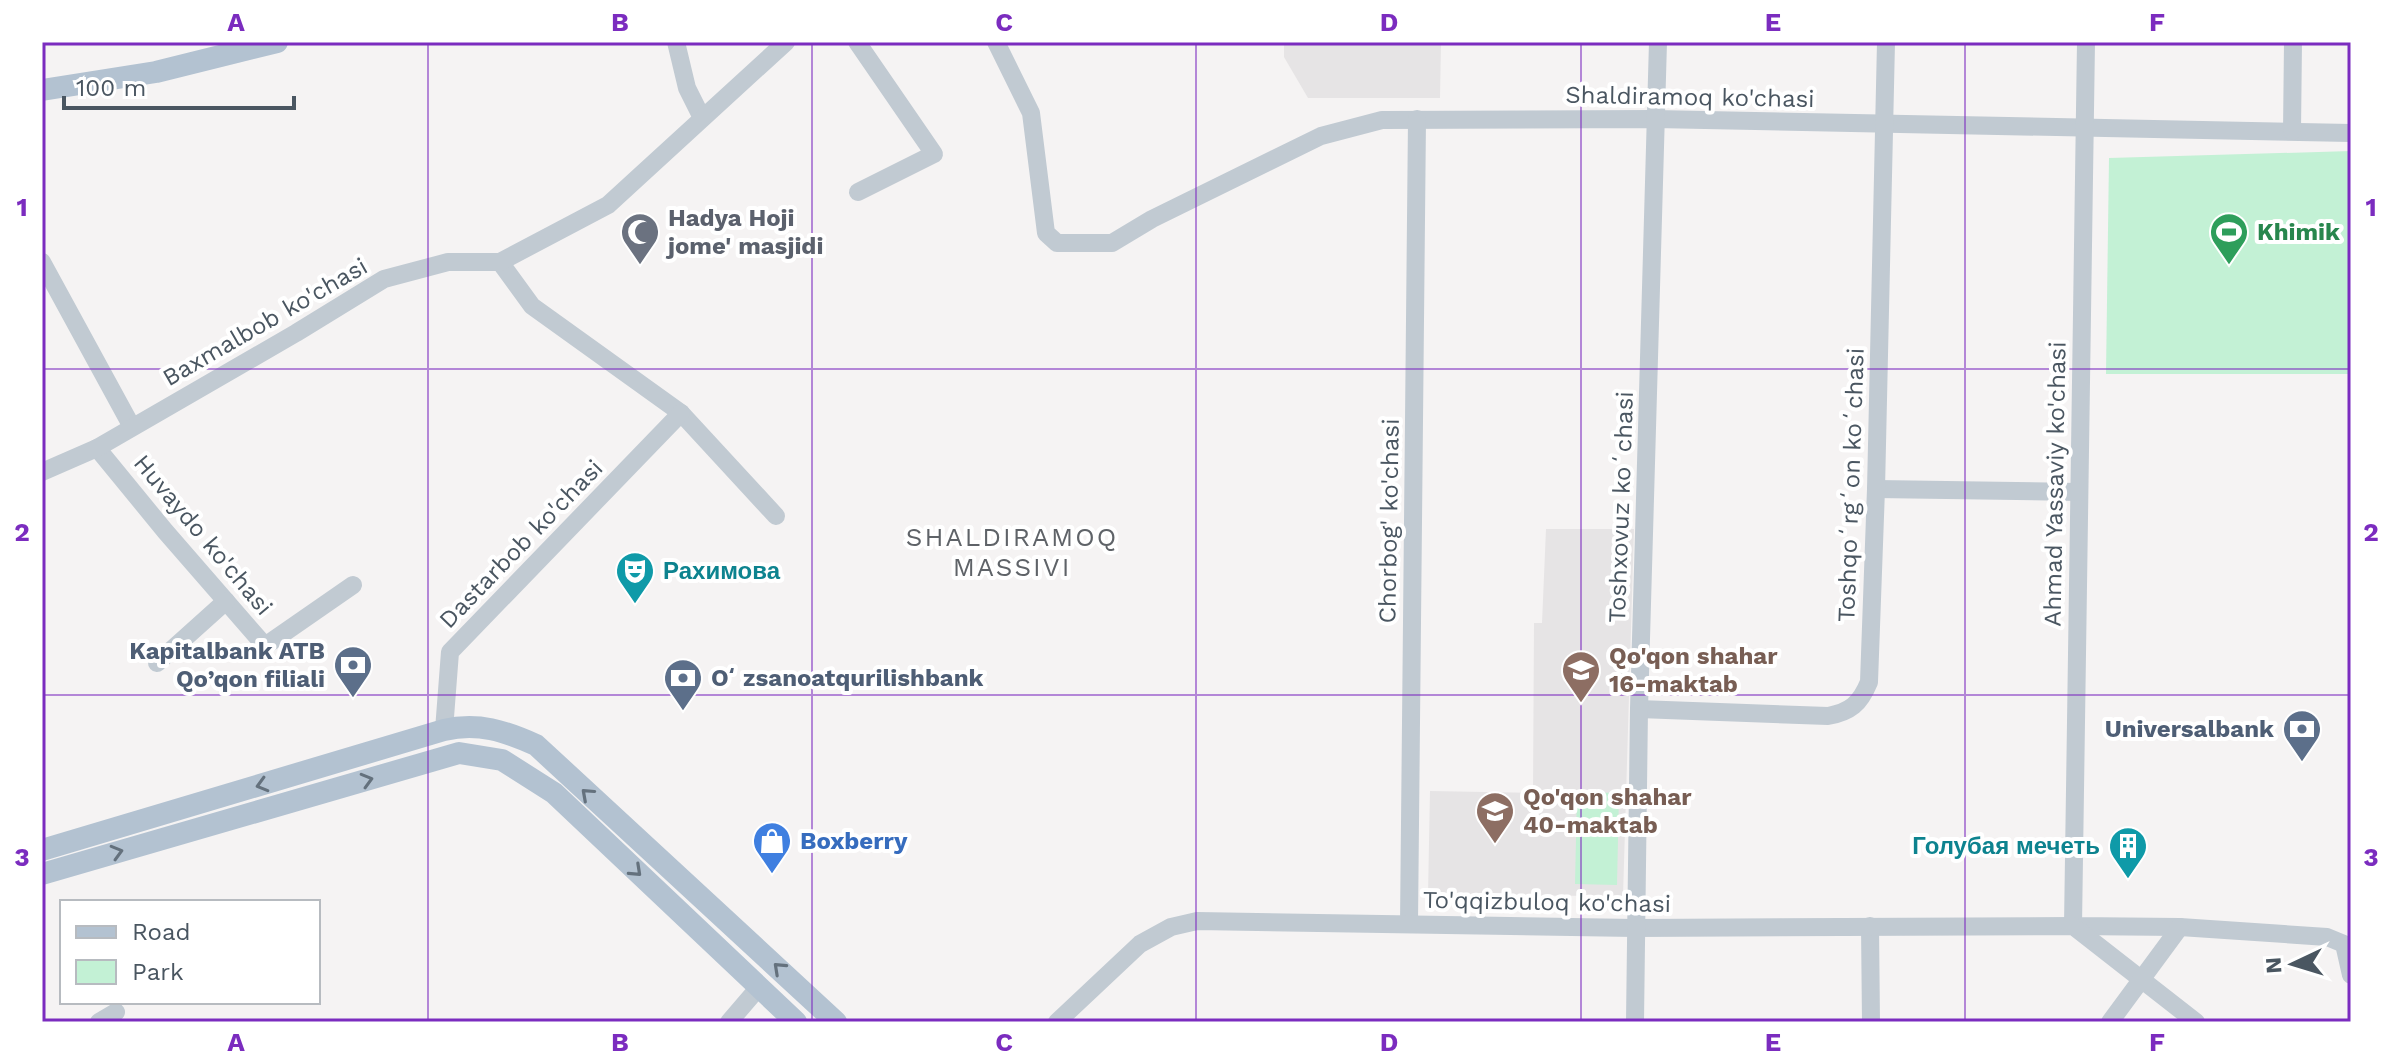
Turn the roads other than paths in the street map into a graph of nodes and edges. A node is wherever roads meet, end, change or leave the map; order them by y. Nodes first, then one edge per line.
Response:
1 (277, 42) edge
2 (676, 42) edge
3 (786, 42) edge
4 (857, 42) edge
5 (996, 42) edge
6 (1658, 42) edge
7 (1886, 42) edge
8 (2086, 42) edge
9 (2293, 42) edge
10 (42, 90) edge
11 (702, 118) junction
12 (1417, 119) junction
13 (1655, 119) junction
14 (1884, 124) junction
15 (2084, 128) junction
16 (2292, 131) junction
17 (2351, 133) edge
18 (858, 192) dead end
19 (42, 262) edge
20 (500, 262) junction
21 (681, 413) junction
22 (132, 427) junction
23 (97, 448) junction
24 (42, 472) edge
25 (1876, 489) junction
26 (2079, 492) junction
27 (776, 516) dead end
28 (353, 585) dead end
29 (226, 601) junction
30 (157, 663) dead end
31 (1639, 709) junction
32 (444, 730) junction
33 (42, 850) edge
34 (42, 874) edge
35 (1409, 924) junction
36 (1870, 926) junction
37 (2073, 926) junction
38 (2180, 927) junction
39 (1635, 928) junction
40 (2351, 975) edge
41 (2143, 980) junction
42 (759, 987) junction
43 (116, 1012) dead end
44 (99, 1022) edge
45 (729, 1022) edge
46 (796, 1022) edge
47 (836, 1022) edge
48 (1057, 1022) edge
49 (1635, 1022) edge
50 (1871, 1022) edge
51 (2110, 1022) edge
52 (2196, 1022) edge

1 - 10 main road
2 - 11 street
3 - 11 street, Baxmalbob ko'chasi
4 - 18 street
5 - 12 street, Shaldiramoq ko'chasi
6 - 13 street, Toshxovuz koʻchasi
7 - 14 street, Toshqoʻrgʻon koʻchasi
8 - 15 street, Ahmad Yassaviy ko'chasi
9 - 16 street
11 - 20 street, Baxmalbob ko'chasi
12 - 13 street, Shaldiramoq ko'chasi
12 - 35 street, Chorbog' ko'chasi
13 - 14 street, Shaldiramoq ko'chasi
13 - 31 street, Toshxovuz koʻchasi
14 - 15 street, Shaldiramoq ko'chasi
14 - 25 street, Toshqoʻrgʻon koʻchasi
15 - 16 street, Shaldiramoq ko'chasi
15 - 26 street, Ahmad Yassaviy ko'chasi
16 - 17 street, Shaldiramoq ko'chasi
19 - 22 street, Huvaydo ko'chasi
20 - 21 street
20 - 22 street, Baxmalbob ko'chasi
21 - 27 street
21 - 32 street, Dastarbob ko'chasi
22 - 23 street, Baxmalbob ko'chasi
23 - 24 street, Baxmalbob ko'chasi
23 - 29 street, Huvaydo ko'chasi
25 - 26 street
25 - 31 street, Toshqoʻrgʻon koʻchasi
26 - 37 street, Ahmad Yassaviy ko'chasi
28 - 29 street, Huvaydo ko'chasi
29 - 30 street
31 - 39 street, Toshxovuz koʻchasi
32 -> 33 main road
47 -> 32 main road
34 -> 42 main road
35 - 39 street, To'qqizbuloq ko'chasi
35 - 48 street, To'qqizbuloq ko'chasi
36 - 37 street, To'qqizbuloq ko'chasi
36 - 39 street, To'qqizbuloq ko'chasi
36 - 50 street
37 - 38 street, To'qqizbuloq ko'chasi
37 - 41 street
38 - 40 street, To'qqizbuloq ko'chasi
38 - 41 street
39 - 49 street, Toshxovuz koʻchasi
41 - 51 street
41 - 52 street
42 - 45 street
42 - 46 main road
43 - 44 street

